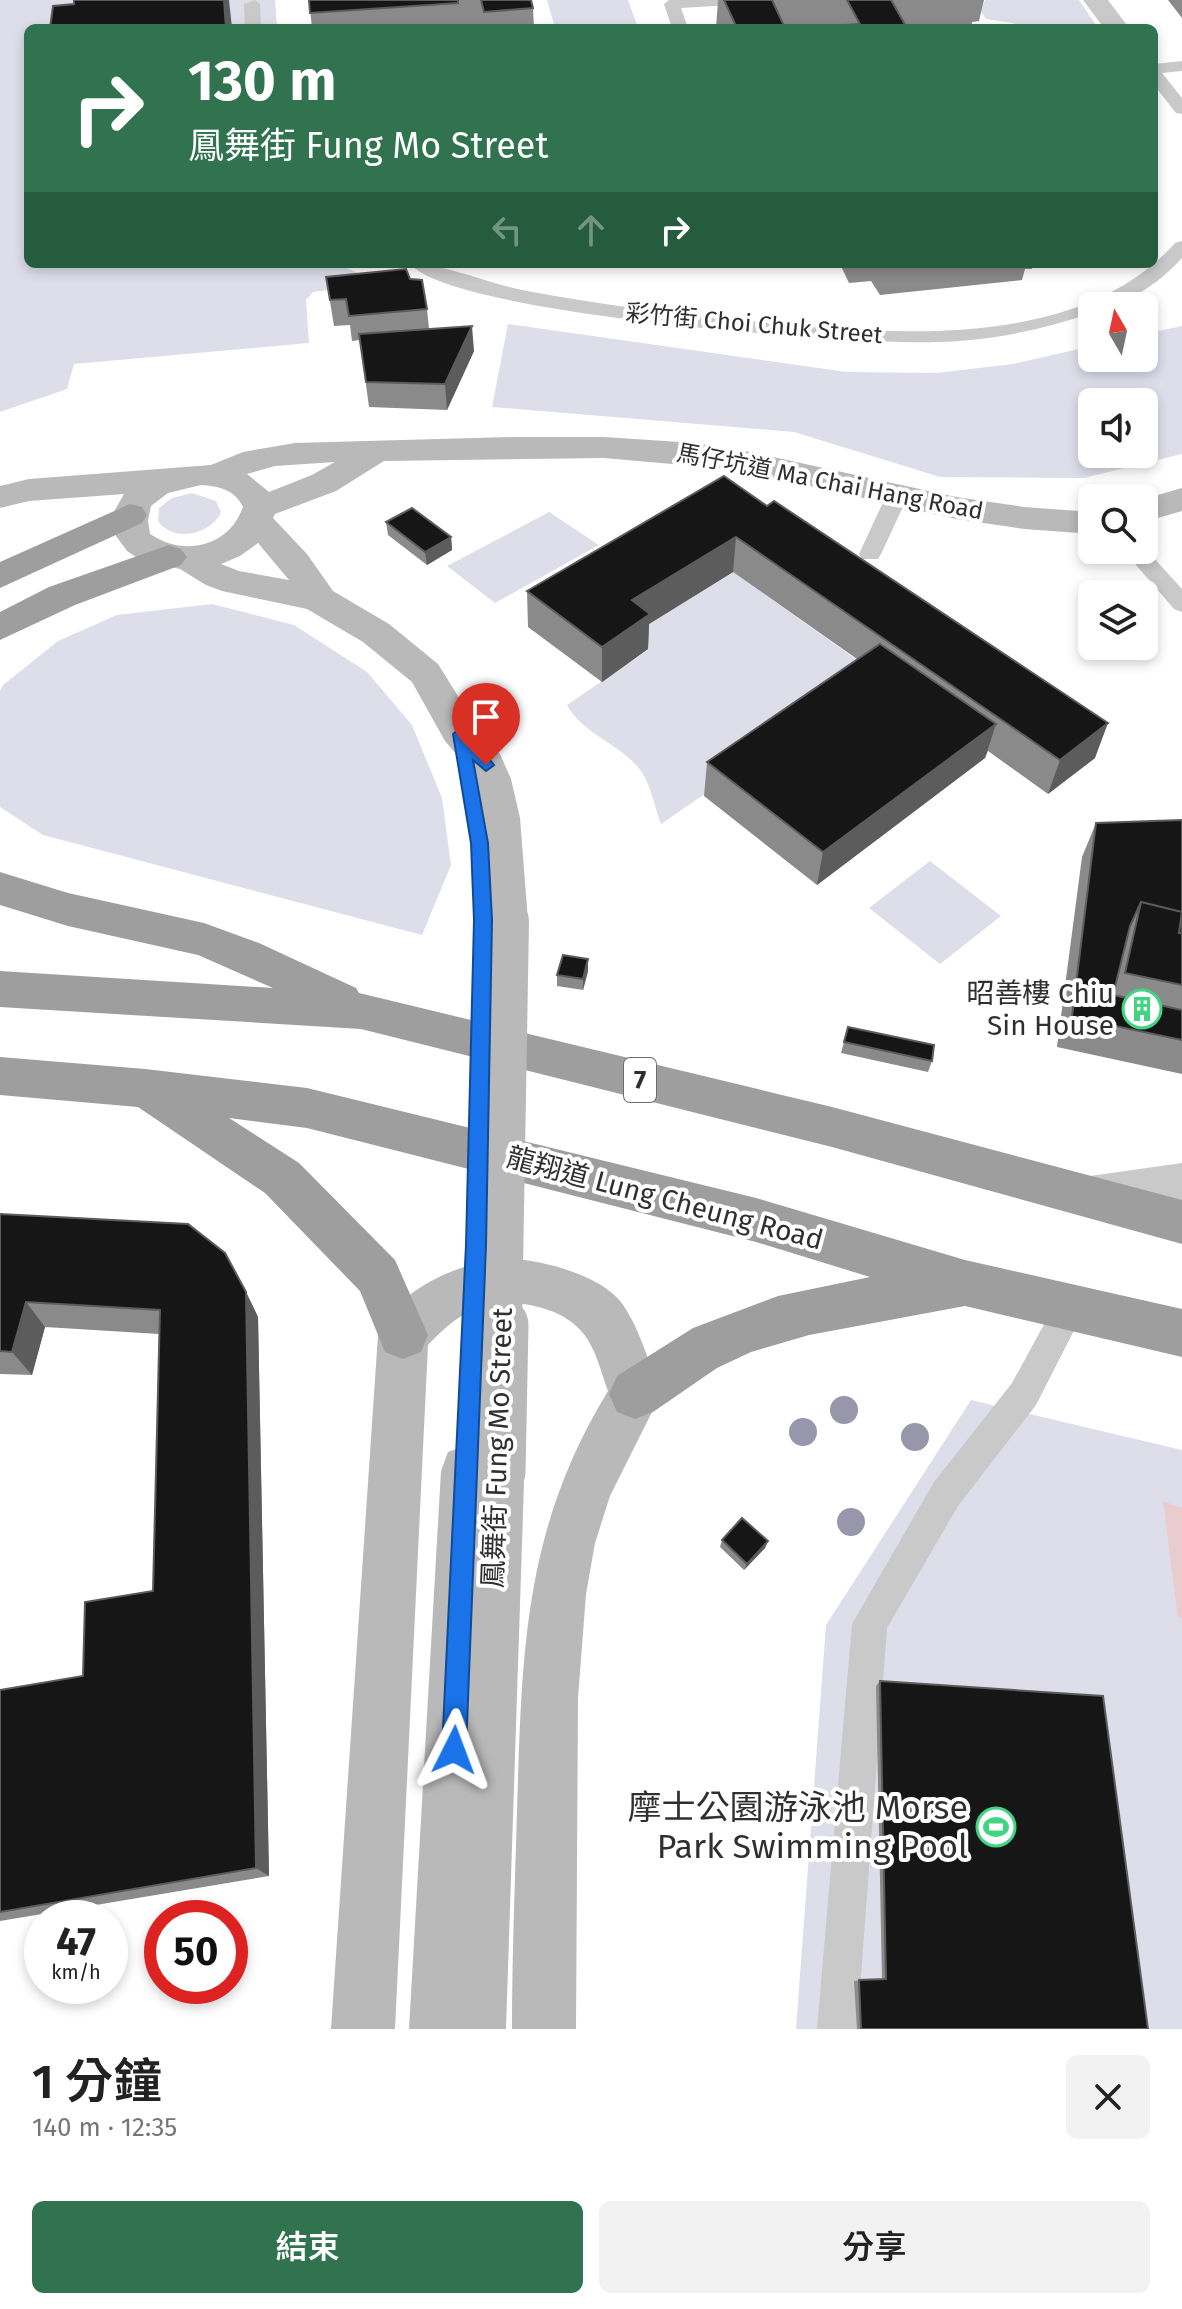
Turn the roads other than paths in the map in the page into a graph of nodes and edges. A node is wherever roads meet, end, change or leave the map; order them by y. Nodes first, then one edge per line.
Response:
1 (732, 0) edge
2 (1095, 0) edge
3 (252, 4) dead end
4 (231, 23) dead end
5 (252, 24) edge
6 (679, 24) edge
7 (1114, 24) edge
8 (1182, 66) edge
9 (1158, 71) edge
10 (1158, 77) edge
11 (1182, 109) edge
12 (1182, 247) edge
13 (426, 268) edge
14 (1125, 292) edge
15 (1078, 312) edge
16 (377, 451) junction
17 (217, 475) junction
18 (170, 480) junction
19 (897, 496) junction
20 (0, 499) edge
21 (1182, 499) edge
22 (1158, 507) edge
23 (258, 514) junction
24 (130, 515) junction
25 (1078, 522) edge
26 (870, 554) dead end
27 (179, 558) junction
28 (1146, 564) edge
29 (0, 576) edge
30 (320, 600) junction
31 (1182, 604) edge
32 (0, 627) edge
33 (0, 888) edge
34 (0, 989) edge
35 (361, 1011) junction
36 (0, 1076) edge
37 (145, 1088) junction
38 (1182, 1184) edge
39 (1090, 1197) junction
40 (1182, 1222) edge
41 (965, 1283) junction
42 (1071, 1305) junction
43 (1182, 1333) edge
44 (403, 1335) junction
45 (635, 1394) junction
46 (482, 1472) junction
47 (363, 2029) edge
48 (441, 2029) edge
49 (474, 2029) edge
50 (544, 2029) edge
51 (837, 2029) edge

1 - 6 lane
2 - 7 street
3 - 5 lane
4 - 5 lane
8 - 9 lane
10 - 11 lane
12 - 14 lane, 彩竹街 Choi Chuk Street
13 - 15 lane, 彩竹街 Choi Chuk Street
16 - 17 main road, 馬仔坑道 Ma Chai Hang Road
16 - 19 main road, 馬仔坑道 Ma Chai Hang Road
16 - 23 main road, 馬仔坑道 Ma Chai Hang Road
17 - 18 main road, 馬仔坑道 Ma Chai Hang Road
17 - 23 main road
18 - 20 main road, 馬仔坑道 Ma Chai Hang Road
18 - 24 main road, 馬仔坑道 Ma Chai Hang Road
19 - 25 main road, 馬仔坑道 Ma Chai Hang Road
19 - 26 lane
20 - 24 main road, 馬仔坑道 Ma Chai Hang Road
21 - 22 main road
23 - 27 main road, 馬仔坑道 Ma Chai Hang Road
23 - 30 main road, 鳳舞街 Fung Mo Street
24 - 27 main road
24 - 29 highway
27 - 30 main road, 鳳舞街 Fung Mo Street
27 - 32 highway
28 - 31 lane
30 - 46 main road, 鳳舞街 Fung Mo Street, bridge
33 - 35 highway
34 - 35 highway, 7
35 - 39 highway, 7
36 - 37 highway, 龍翔道 Lung Cheung Road
37 - 41 highway, 龍翔道 Lung Cheung Road
37 - 44 highway
38 - 39 street
39 - 40 highway, 7
41 - 42 highway, 龍翔道 Lung Cheung Road
41 - 45 highway
42 - 43 highway, 龍翔道 Lung Cheung Road
42 - 51 lane
44 - 45 main road
44 - 47 main road
45 - 50 main road
46 - 48 main road, 鳳舞街 Fung Mo Street
46 - 49 main road, 鳳舞街 Fung Mo Street

